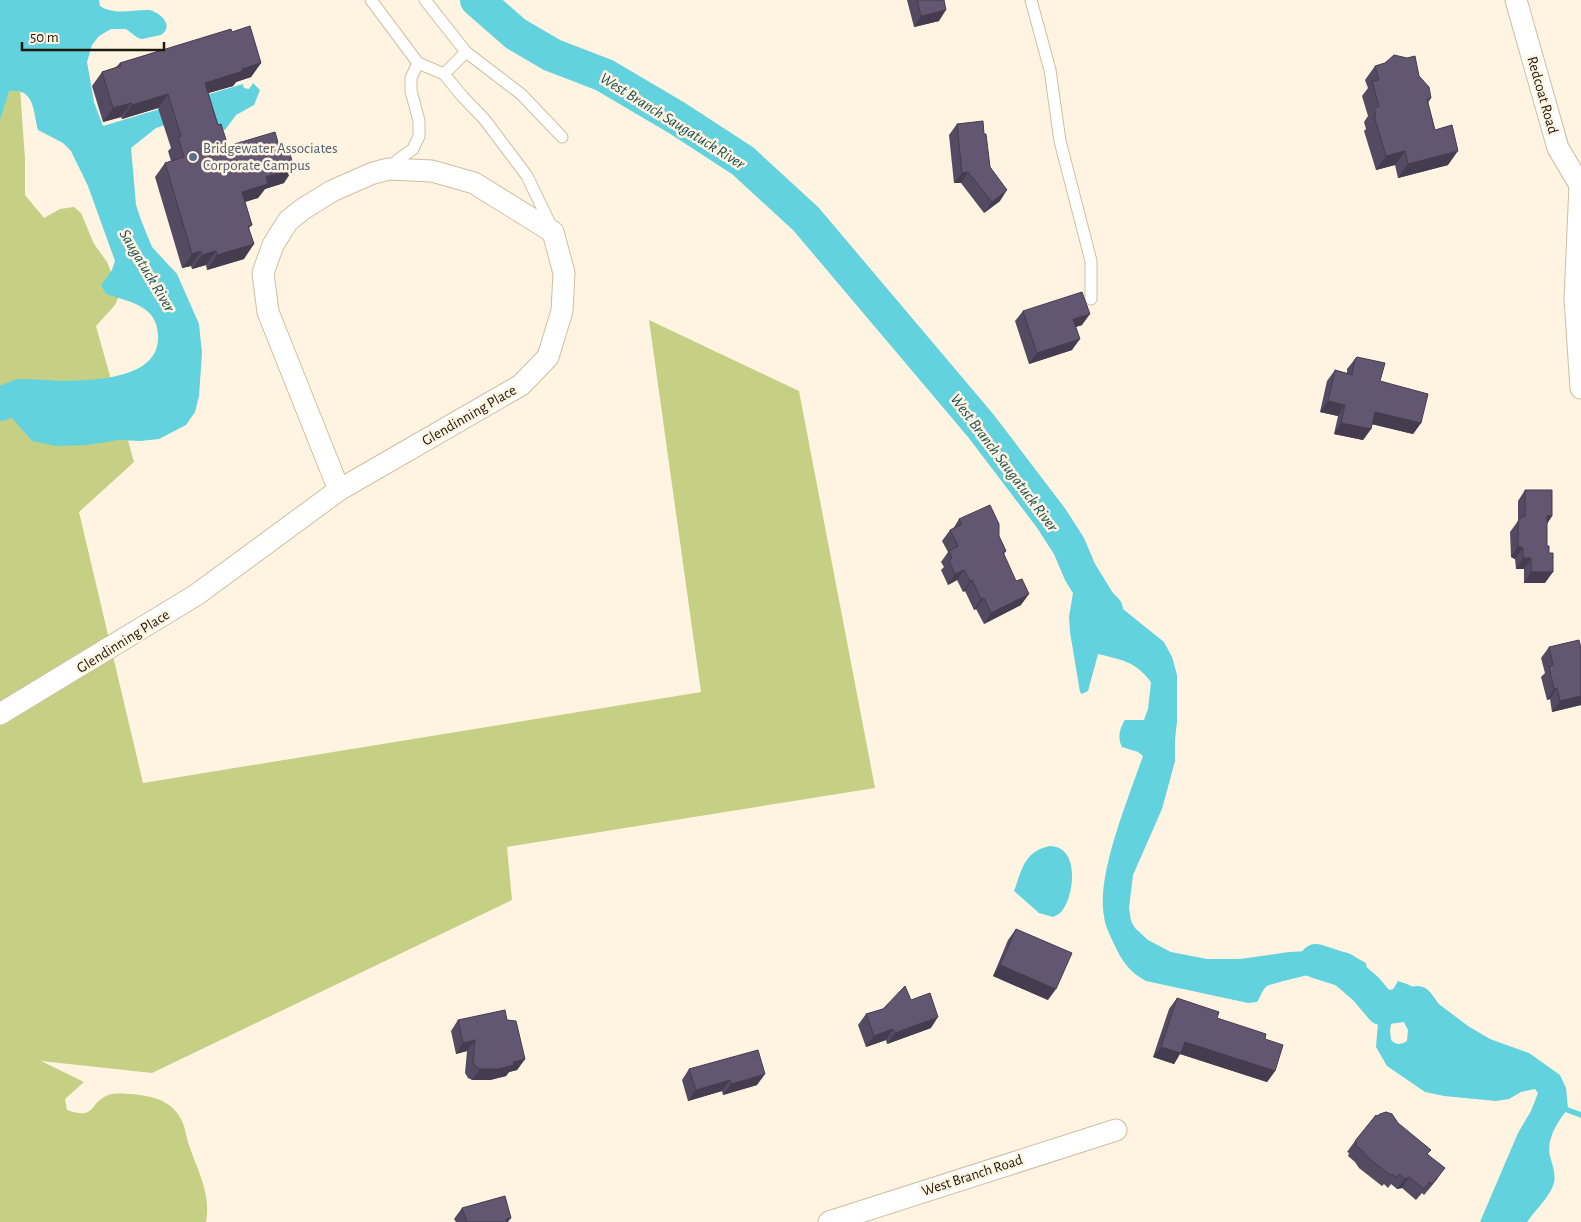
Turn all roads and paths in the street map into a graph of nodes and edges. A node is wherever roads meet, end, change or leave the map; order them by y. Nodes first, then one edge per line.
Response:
1 (371, 0) edge
2 (425, 0) edge
3 (1031, 0) edge
4 (1516, 0) edge
5 (466, 52) junction
6 (418, 63) junction
7 (444, 74) junction
8 (562, 137) dead end
9 (390, 169) junction
10 (1581, 185) edge
11 (553, 232) junction
12 (1091, 298) dead end
13 (1581, 388) edge
14 (339, 490) junction
15 (0, 714) edge
16 (1116, 1130) dead end
17 (829, 1222) edge

1 - 6 lane
2 - 5 lane
3 - 12 lane
4 - 10 street, Redcoat Road
5 - 7 lane
5 - 8 lane
6 - 7 lane
6 - 9 lane
7 - 11 lane
9 - 11 street
9 - 14 street
10 - 13 street
11 - 14 street, Glendinning Place
14 - 15 street, Glendinning Place
16 - 17 street, West Branch Road

